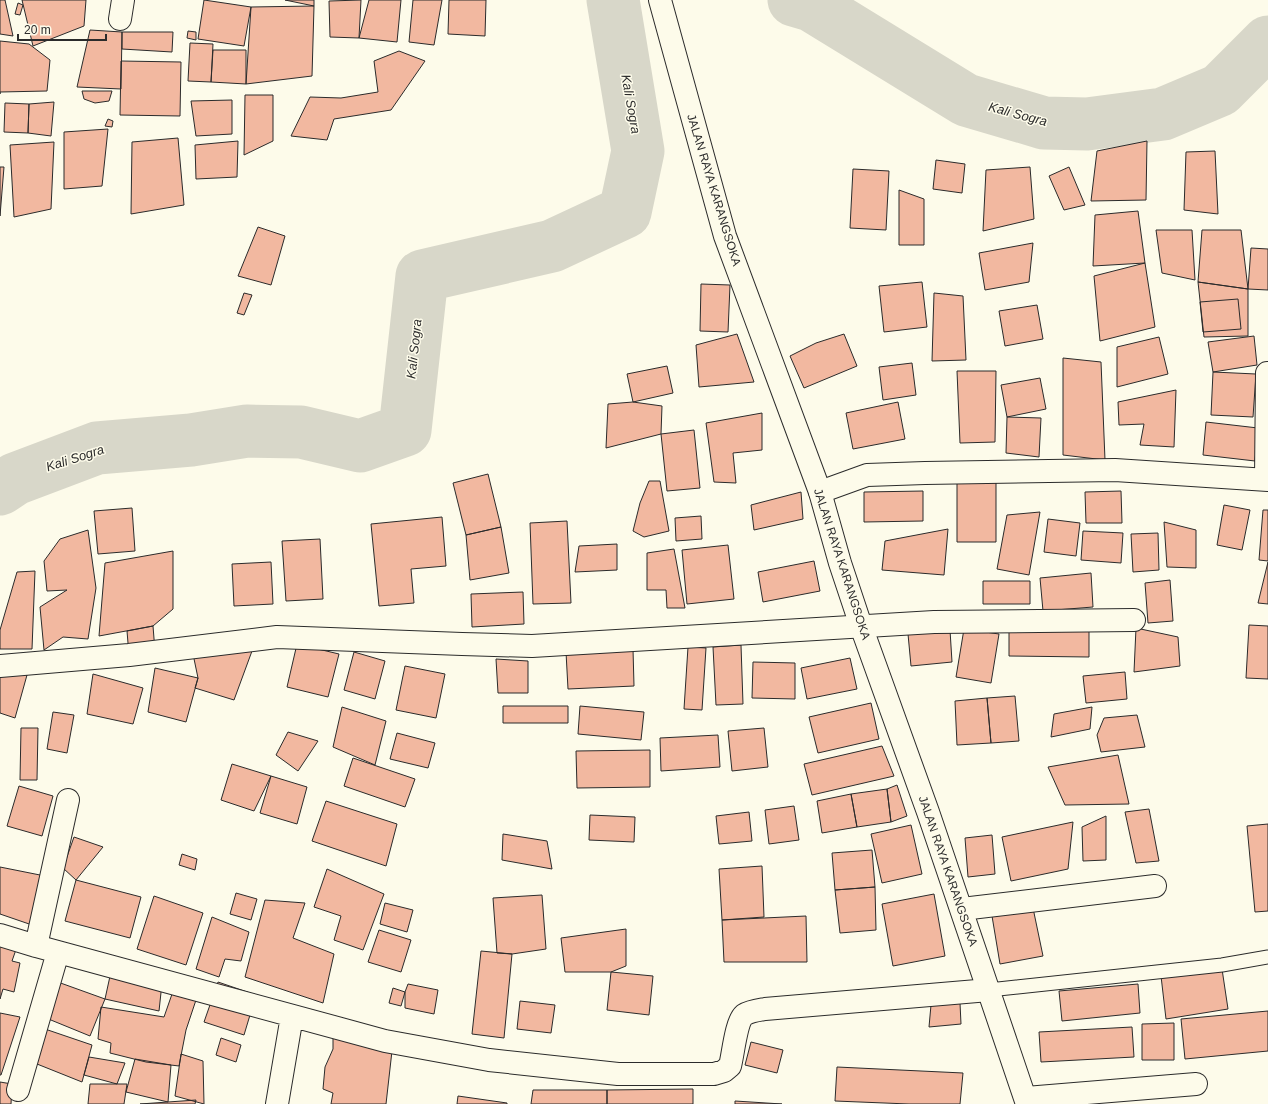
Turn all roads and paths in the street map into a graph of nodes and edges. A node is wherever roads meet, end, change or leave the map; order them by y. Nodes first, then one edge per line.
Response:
1 (660, 0) edge
2 (1267, 373) dead end
3 (1267, 480) edge
4 (820, 492) junction
5 (1134, 620) dead end
6 (861, 626) junction
7 (0, 666) edge
8 (68, 800) dead end
9 (1155, 886) dead end
10 (962, 909) junction
11 (0, 935) edge
12 (36, 946) junction
13 (58, 952) junction
14 (1268, 957) edge
15 (989, 990) junction
16 (292, 1016) junction
17 (1196, 1084) dead end
18 (18, 1090) dead end
19 (1026, 1101) edge
20 (277, 1104) edge

1 - 4 street, JALAN RAYA KARANGSOKA
2 - 3 street
3 - 4 street
4 - 6 street, JALAN RAYA KARANGSOKA
5 - 6 street
6 - 7 street
6 - 10 street, JALAN RAYA KARANGSOKA
8 - 12 street
9 - 10 street
10 - 15 street, JALAN RAYA KARANGSOKA
11 - 12 street
12 - 13 street
13 - 16 street
13 - 18 street
14 - 15 lane
15 - 16 street
15 - 19 street, JALAN RAYA KARANGSOKA
16 - 20 street
17 - 19 street

